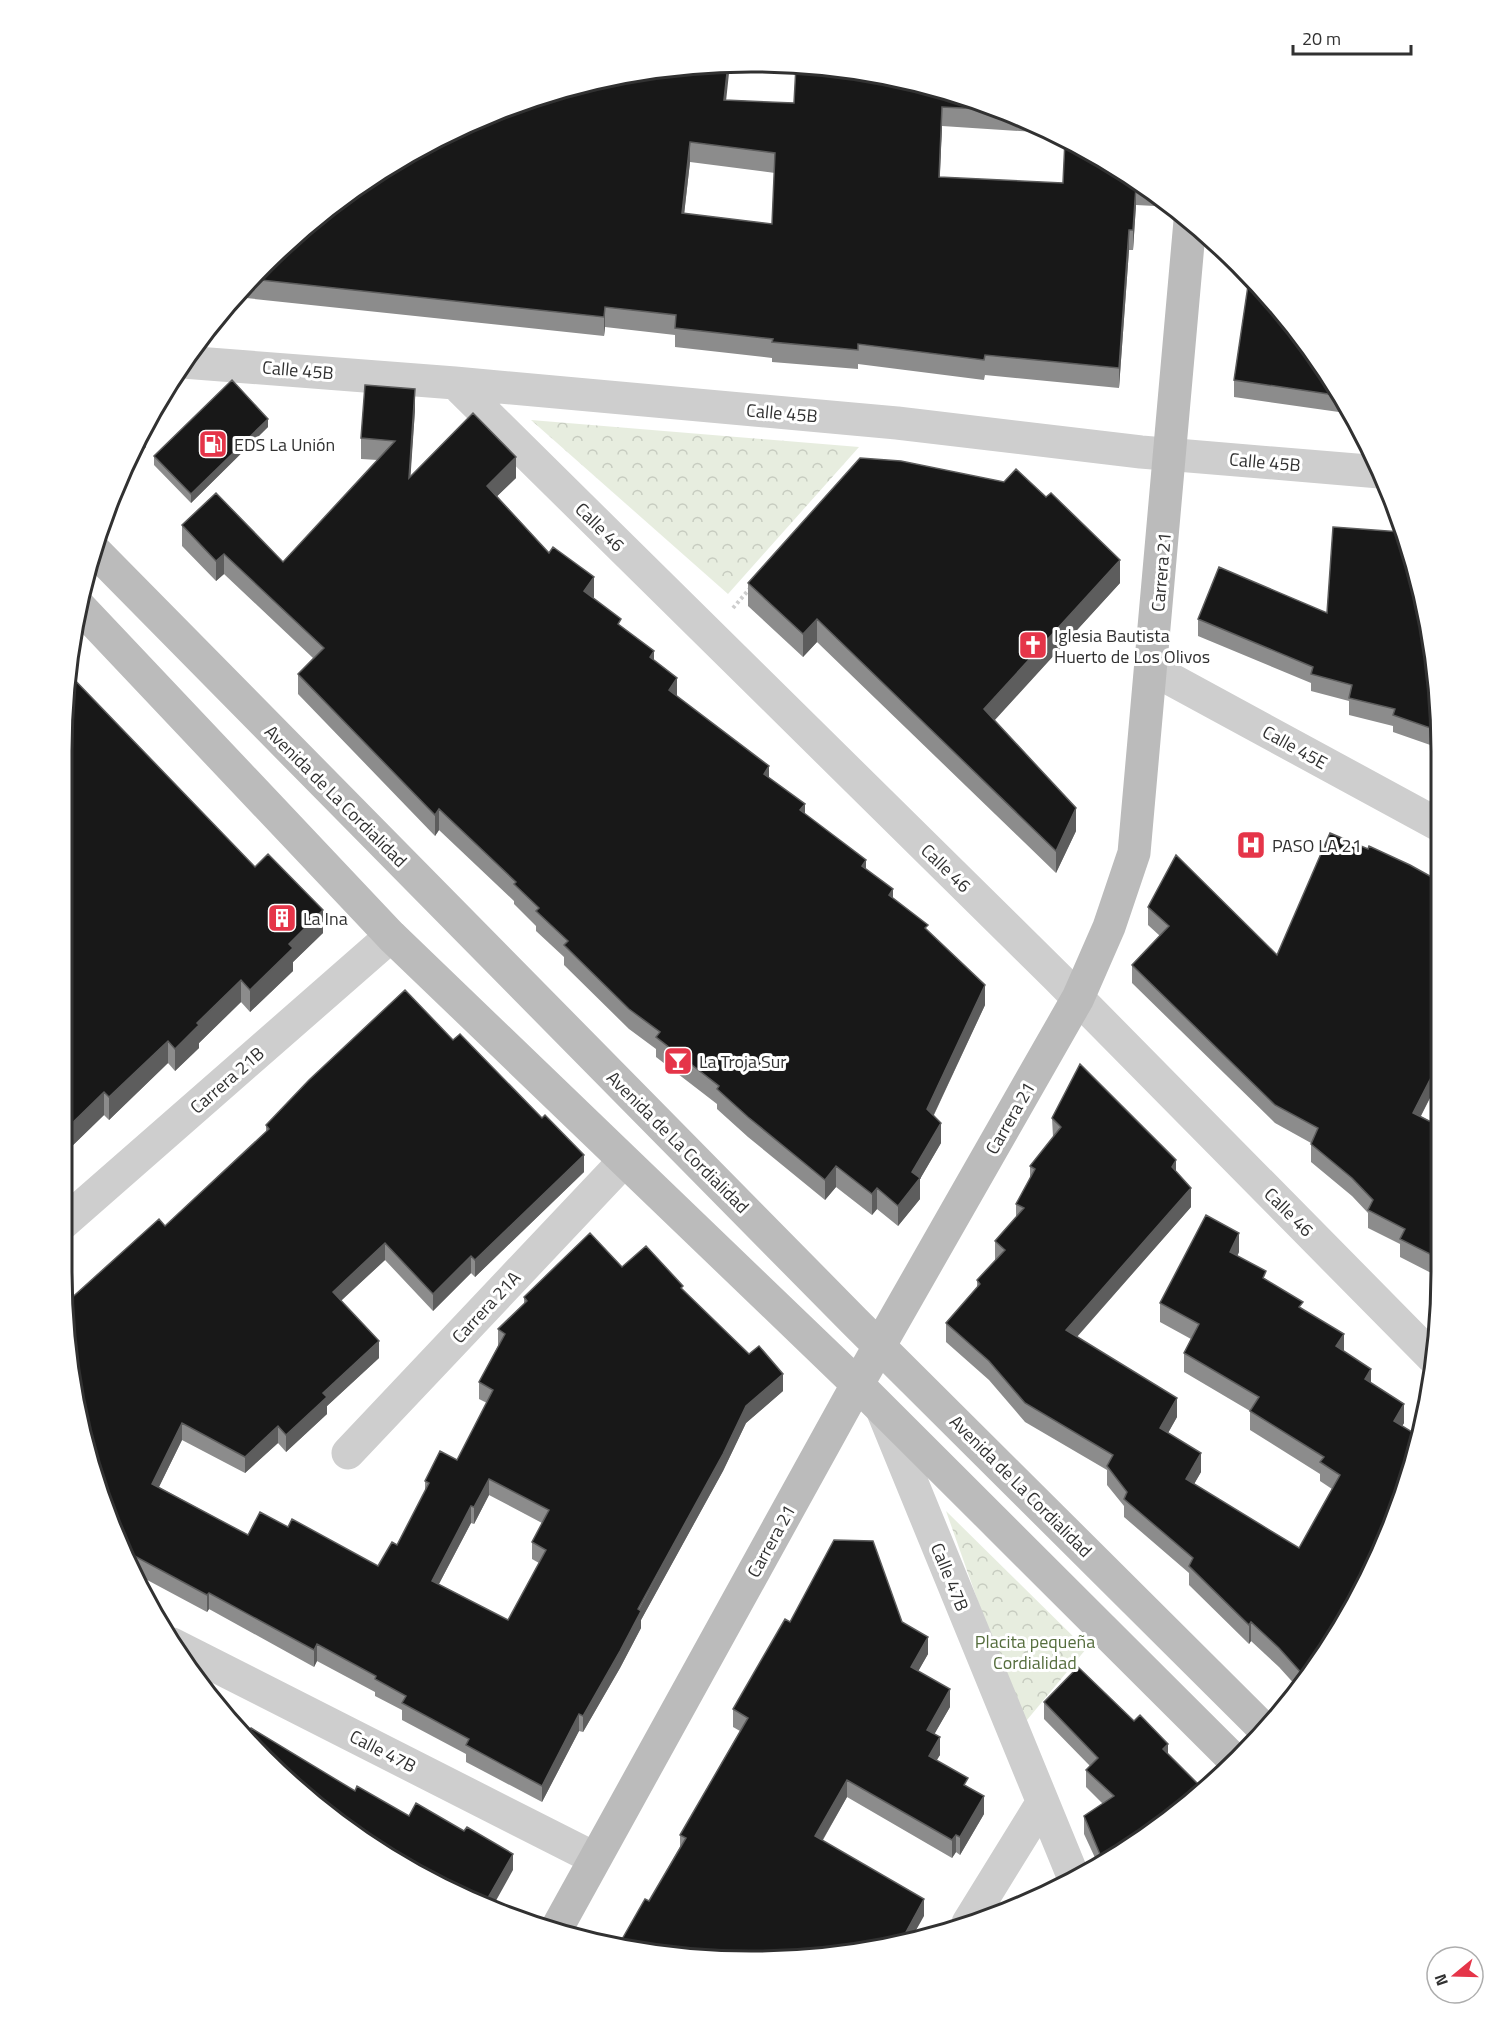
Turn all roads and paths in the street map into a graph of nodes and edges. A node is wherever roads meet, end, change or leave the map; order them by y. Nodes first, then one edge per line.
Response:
1 (1189, 232) edge
2 (195, 363) edge
3 (455, 383) junction
4 (1171, 453) junction
5 (1370, 471) edge
6 (101, 557) edge
7 (756, 582) edge
8 (86, 613) edge
9 (708, 635) junction
10 (1152, 669) junction
11 (1431, 821) edge
12 (391, 936) junction
13 (1078, 998) junction
14 (624, 1161) junction
15 (72, 1215) edge
16 (881, 1346) junction
17 (1426, 1351) edge
18 (858, 1385) junction
19 (883, 1412) junction
20 (348, 1453) dead end
21 (195, 1661) edge
22 (1259, 1724) edge
23 (1229, 1755) edge
24 (1042, 1803) junction
25 (594, 1858) junction
26 (1071, 1871) edge
27 (974, 1914) edge
28 (560, 1923) edge

1 - 4 main road, Carrera 21
2 - 3 street, Calle 45B
3 - 4 street, Calle 45B
3 - 9 street, Calle 46
4 - 5 street, Calle 45B
4 - 10 main road, Carrera 21
6 - 16 main road, Avenida de La Cordialidad
7 - 9 path
8 - 12 main road
9 - 13 street, Calle 46
10 - 11 street, Calle 45E
10 - 13 main road, Carrera 21
12 - 14 main road
12 - 15 street, Carrera 21B
13 - 16 main road, Carrera 21
13 - 17 street, Calle 46
14 - 18 main road
14 - 20 street, Carrera 21A
16 - 18 main road, Carrera 21
16 - 22 main road, Avenida de La Cordialidad
18 - 19 main road
18 - 25 main road, Carrera 21
19 - 23 main road
19 - 24 street, Calle 47B
21 - 25 street, Calle 47B
24 - 26 street, Calle 47B
24 - 27 street
25 - 28 main road, Carrera 21

